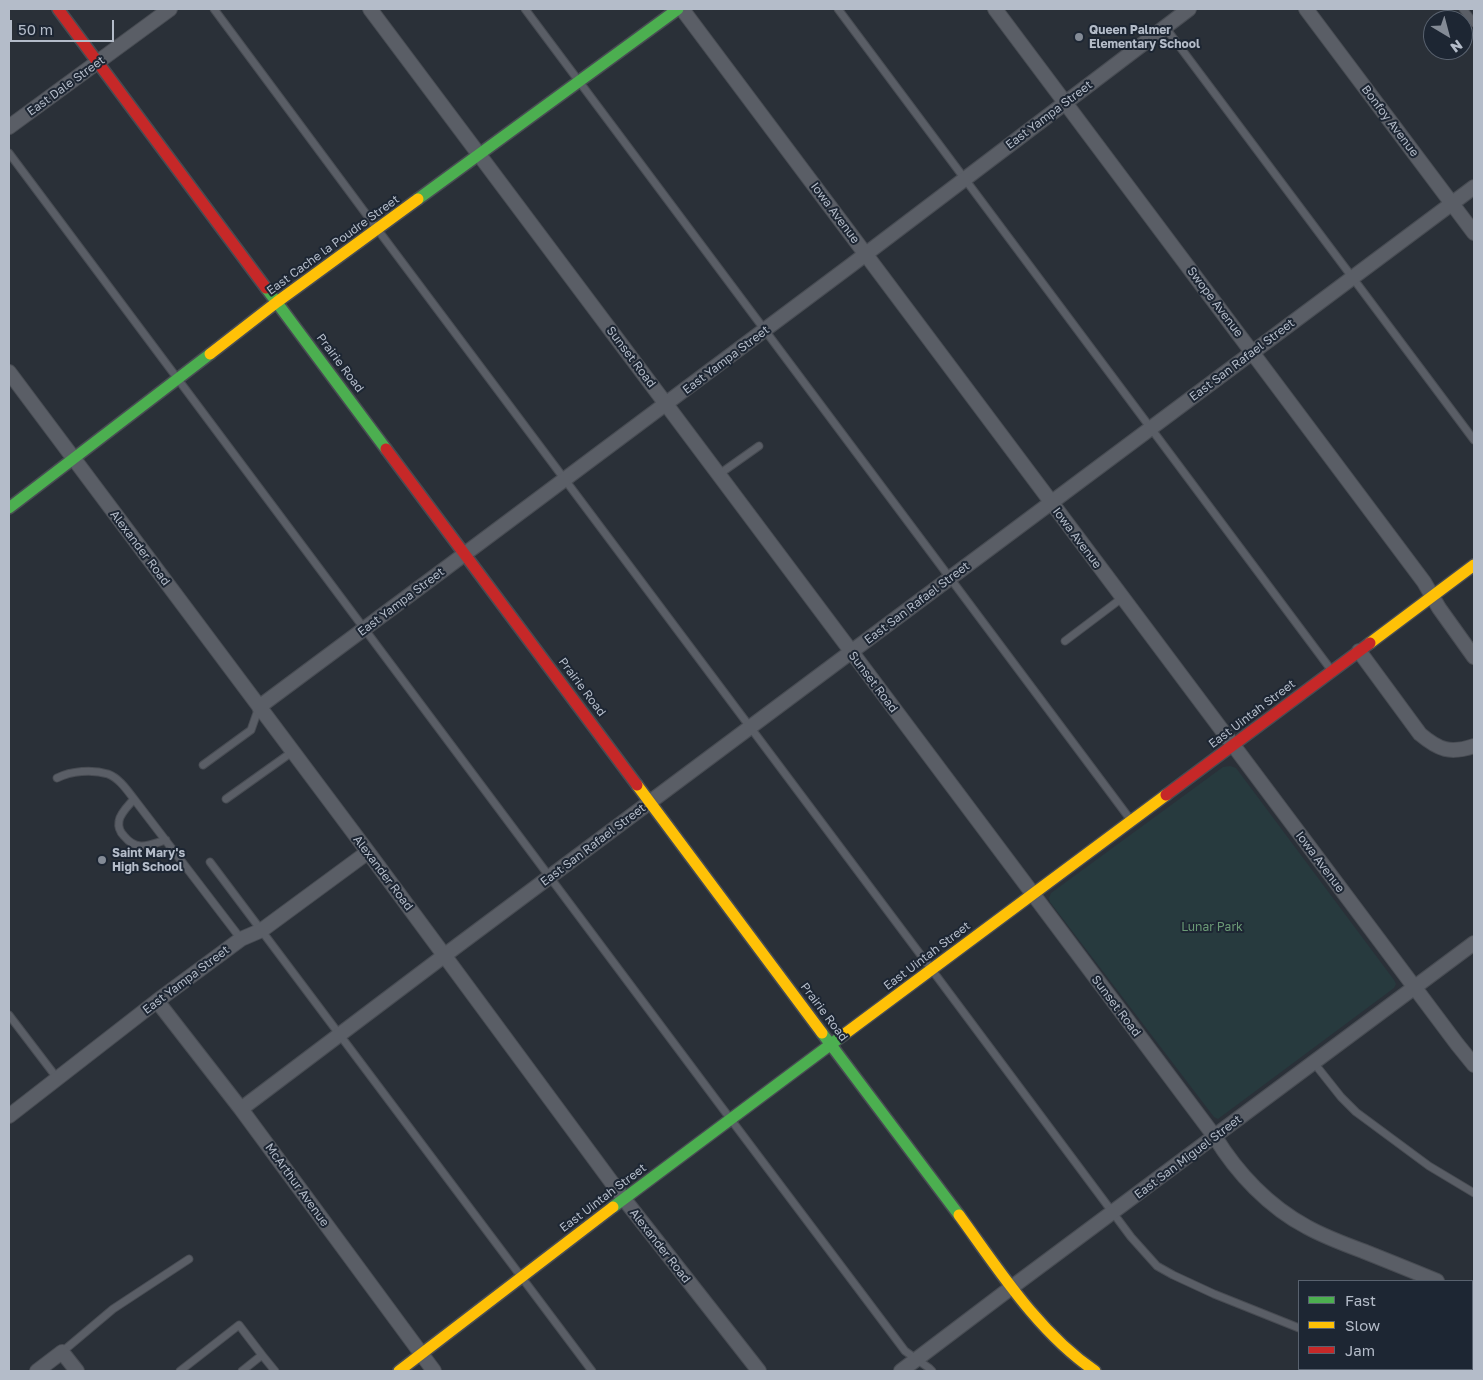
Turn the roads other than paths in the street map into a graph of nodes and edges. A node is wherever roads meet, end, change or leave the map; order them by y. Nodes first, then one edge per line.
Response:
1 (58, 9) edge
2 (170, 9) edge
3 (214, 9) edge
4 (370, 9) edge
5 (525, 9) edge
6 (680, 9) edge
7 (838, 9) edge
8 (995, 9) edge
9 (1189, 9) edge
10 (1306, 9) edge
11 (1463, 9) edge
12 (1474, 23) edge
13 (1165, 27) junction
14 (98, 62) junction
15 (579, 82) junction
16 (1066, 102) junction
17 (9, 128) edge
18 (9, 153) edge
19 (480, 155) junction
20 (964, 179) junction
21 (1474, 187) edge
22 (1452, 204) junction
23 (378, 230) junction
24 (1474, 233) edge
25 (866, 255) junction
26 (1353, 278) junction
27 (277, 302) junction
28 (765, 330) junction
29 (1252, 352) junction
30 (9, 372) edge
31 (178, 378) junction
32 (666, 404) junction
33 (1152, 428) junction
34 (1474, 440) edge
35 (760, 446) dead end
36 (73, 458) junction
37 (718, 474) junction
38 (565, 480) junction
39 (1051, 503) junction
40 (9, 508) edge
41 (466, 554) junction
42 (1474, 565) edge
43 (950, 578) junction
44 (1432, 597) junction
45 (1122, 598) junction
46 (365, 629) junction
47 (1066, 641) dead end
48 (1359, 652) junction
49 (851, 653) junction
50 (1474, 657) edge
51 (1332, 671) junction
52 (259, 707) junction
53 (751, 727) junction
54 (1233, 746) junction
55 (1474, 746) edge
56 (292, 752) junction
57 (203, 765) dead end
58 (57, 778) dead end
59 (134, 798) junction
60 (226, 800) dead end
61 (651, 802) junction
62 (1132, 821) junction
63 (166, 840) junction
64 (368, 852) junction
65 (210, 862) dead end
66 (549, 877) junction
67 (1033, 895) junction
68 (262, 930) junction
69 (242, 939) junction
70 (1474, 943) edge
71 (444, 955) junction
72 (932, 970) junction
73 (1415, 988) junction
74 (157, 1001) junction
75 (9, 1015) edge
76 (340, 1034) junction
77 (831, 1044) junction
78 (1314, 1063) junction
79 (1474, 1065) edge
80 (57, 1078) junction
81 (240, 1109) junction
82 (9, 1116) edge
83 (731, 1120) junction
84 (1215, 1137) junction
85 (1474, 1193) edge
86 (624, 1199) junction
87 (1113, 1212) junction
88 (189, 1259) dead end
89 (522, 1278) junction
90 (1435, 1280) edge
91 (1012, 1286) junction
92 (1298, 1328) edge
93 (62, 1352) junction
94 (421, 1354) junction
95 (262, 1355) junction
96 (917, 1359) junction
97 (37, 1371) edge
98 (76, 1371) edge
99 (180, 1371) edge
100 (242, 1371) edge
101 (275, 1371) edge
102 (398, 1371) edge
103 (434, 1371) edge
104 (592, 1371) edge
105 (759, 1371) edge
106 (901, 1371) edge
107 (932, 1371) edge
108 (1096, 1371) edge

1 - 14 street, Prairie Road
2 - 14 street, East Dale Street
3 - 23 lane
4 - 19 street, Sunset Road
5 - 15 lane
6 - 15 street, East Cache la Poudre Street
6 - 25 street, Iowa Avenue
7 - 20 lane
8 - 16 street, Swope Avenue
9 - 13 street, East Yampa Street
10 - 22 street, Bonfoy Avenue
11 - 12 lane
13 - 16 street, East Yampa Street
13 - 26 lane
14 - 17 street, East Dale Street
14 - 27 street, Prairie Road
15 - 19 street, East Cache la Poudre Street
15 - 28 lane
16 - 20 street, East Yampa Street
16 - 29 street, Swope Avenue
18 - 31 lane
19 - 23 street, East Cache la Poudre Street
19 - 32 street, Sunset Road
20 - 25 street, East Yampa Street
20 - 33 lane
21 - 22 street, East San Rafael Street
22 - 24 street, Bonfoy Avenue
22 - 26 street, East San Rafael Street
23 - 27 street, East Cache la Poudre Street
23 - 38 lane
25 - 28 street, East Yampa Street
25 - 39 street, Iowa Avenue
26 - 29 street, East San Rafael Street
26 - 34 lane
27 - 31 street, East Cache la Poudre Street
27 - 41 street, Prairie Road
28 - 32 street, East Yampa Street
28 - 43 lane
29 - 33 street, East San Rafael Street
29 - 44 street, Swope Avenue
30 - 36 street, Alexander Road
31 - 36 street, East Cache la Poudre Street
31 - 46 lane
32 - 37 street, Sunset Road
32 - 38 street, East Yampa Street
33 - 39 street, East San Rafael Street
33 - 51 lane
35 - 37 lane
36 - 40 street, East Cache la Poudre Street
36 - 52 street, Alexander Road
37 - 49 street, Sunset Road
38 - 41 street, East Yampa Street
38 - 53 lane
39 - 43 street, East San Rafael Street
39 - 45 street, Iowa Avenue
41 - 46 street, East Yampa Street
41 - 61 street, Prairie Road
42 - 44 street, East Uintah Street
43 - 49 street, East San Rafael Street
43 - 62 lane
44 - 48 street, East Uintah Street
44 - 50 street, Swope Avenue
45 - 47 lane
45 - 54 street, Iowa Avenue
46 - 52 street, East Yampa Street
46 - 66 lane
48 - 51 street, East Uintah Street
48 - 55 street
49 - 53 street, East San Rafael Street
49 - 67 street, Sunset Road
51 - 54 street, East Uintah Street
52 - 56 street, Alexander Road
52 - 57 lane
53 - 61 street, East San Rafael Street
53 - 72 lane
54 - 62 street, East Uintah Street
54 - 73 street, Iowa Avenue
56 - 60 lane
56 - 64 street, Alexander Road
58 - 59 lane
59 - 63 lane
59 - 63 lane
61 - 66 street, East San Rafael Street
61 - 77 street, Prairie Road
62 - 67 street, East Uintah Street
63 - 69 lane
64 - 68 street, East Yampa Street
64 - 71 street, Alexander Road
65 - 68 lane
66 - 71 street, East San Rafael Street
66 - 83 lane
67 - 72 street, East Uintah Street
67 - 84 street, Sunset Road
68 - 69 street, East Yampa Street
68 - 76 lane
69 - 74 street, East Yampa Street
70 - 73 street, East San Miguel Street
71 - 76 street, East San Rafael Street
71 - 86 street, Alexander Road
72 - 77 street, East Uintah Street
72 - 87 lane
73 - 78 street, East San Miguel Street
73 - 79 street, Iowa Avenue
74 - 80 street, East Yampa Street
74 - 81 street, McArthur Avenue
75 - 80 lane
76 - 81 street, East San Rafael Street
76 - 89 lane
77 - 83 street, East Uintah Street
77 - 91 street, Prairie Road
78 - 84 street, East San Miguel Street
78 - 85 lane
80 - 82 street, East Yampa Street
81 - 94 street, McArthur Avenue
83 - 86 street, East Uintah Street
83 - 96 lane
84 - 87 street, East San Miguel Street
84 - 90 street, Sunset Road
86 - 89 street, East Uintah Street
86 - 105 street, Alexander Road
87 - 91 street, East San Miguel Street
87 - 92 lane
88 - 93 lane
89 - 94 street, East Uintah Street
89 - 104 lane
91 - 96 street, East San Miguel Street
91 - 108 street, Prairie Road
93 - 97 street
93 - 98 street
94 - 102 street, East Uintah Street
94 - 103 street, McArthur Avenue
95 - 99 lane
95 - 100 lane
95 - 101 lane
96 - 106 street, East San Miguel Street
96 - 107 lane

